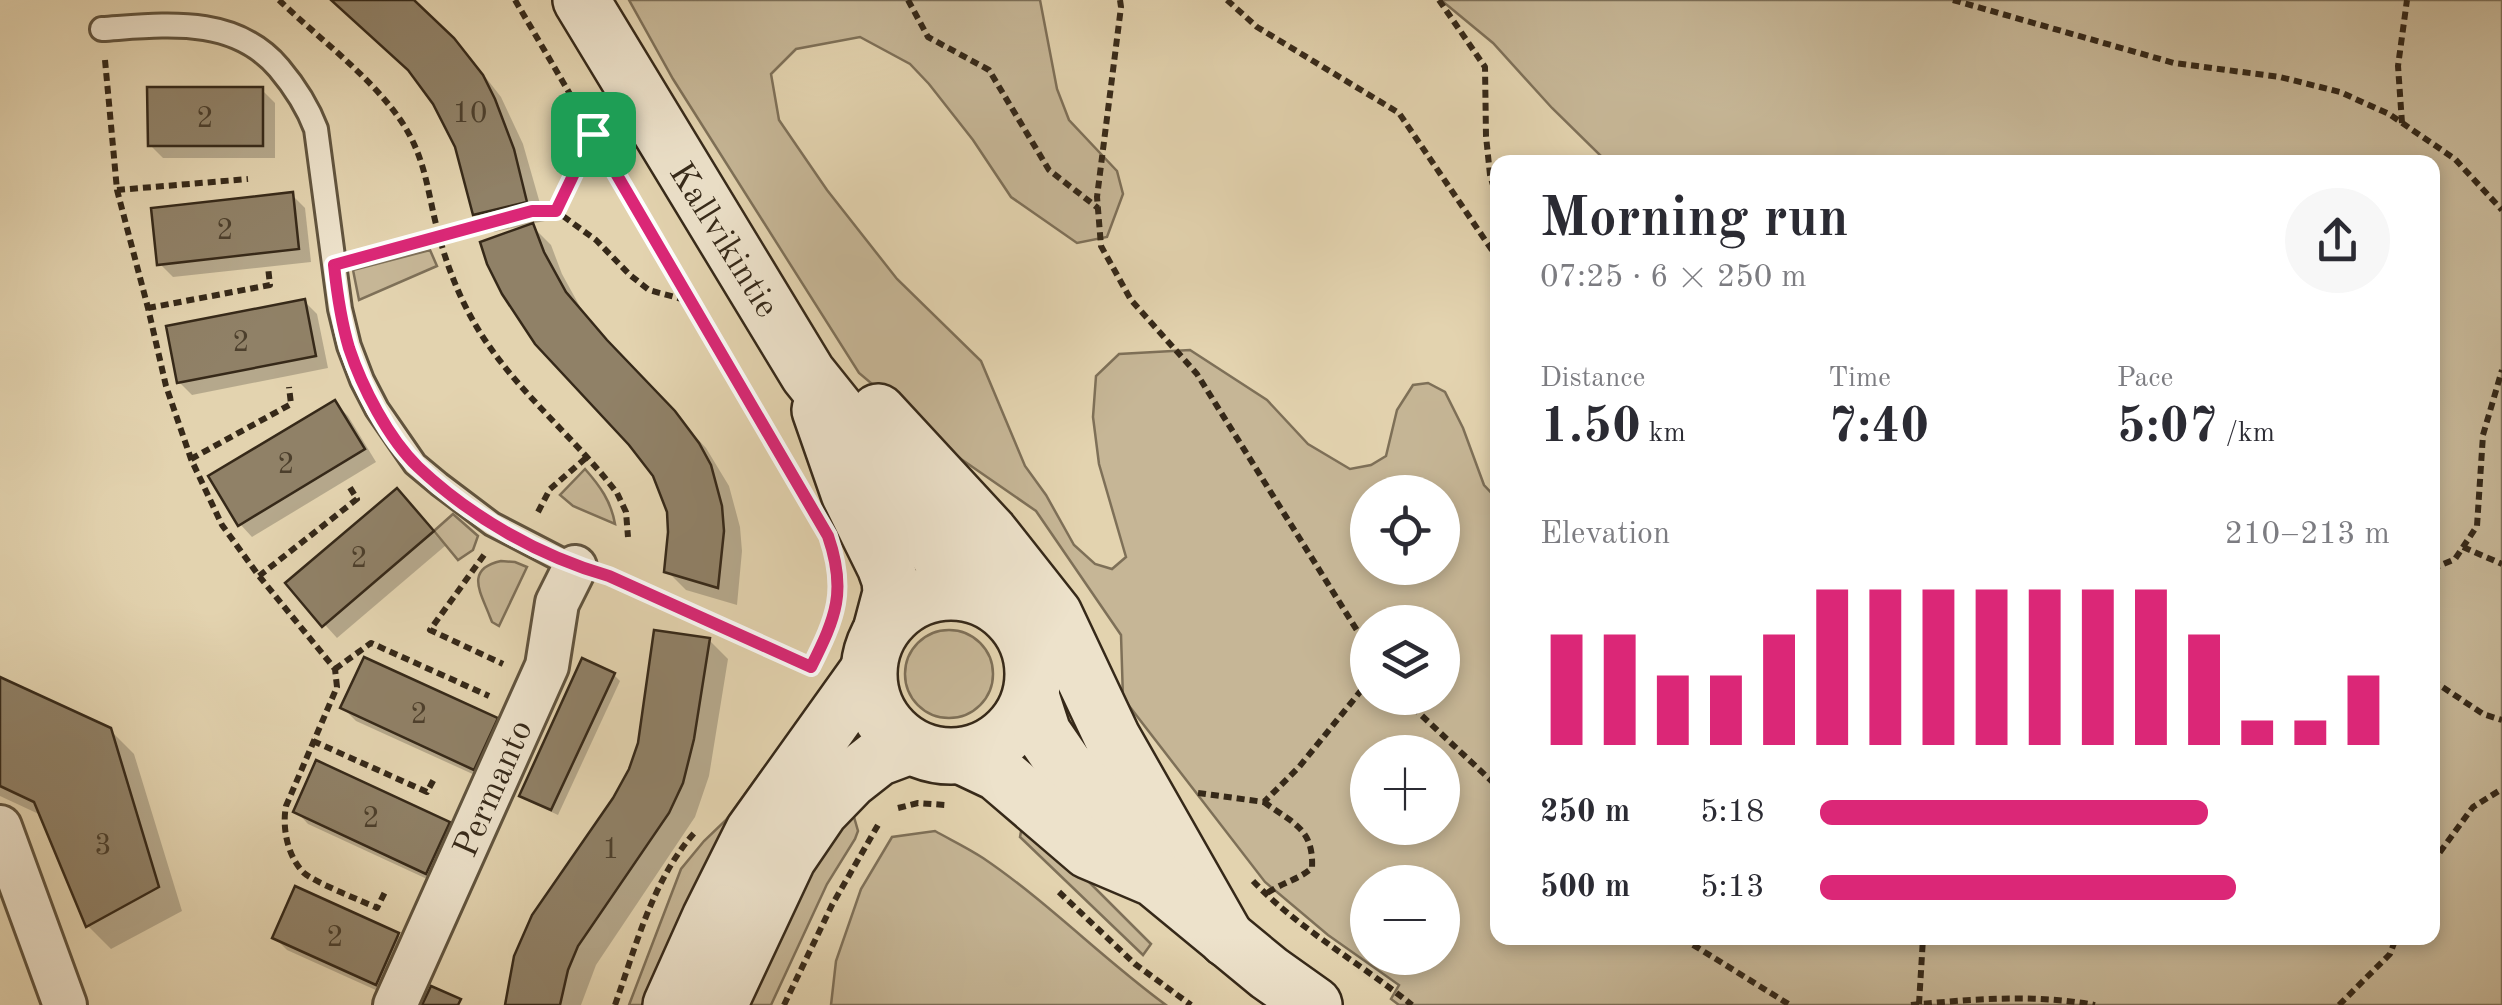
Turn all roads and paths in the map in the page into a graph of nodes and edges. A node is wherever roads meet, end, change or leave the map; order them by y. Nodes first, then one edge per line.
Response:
1 (279, 0) edge
2 (514, 0) edge
3 (581, 0) edge
4 (908, 0) edge
5 (1120, 0) edge
6 (1227, 0) edge
7 (1439, 0) edge
8 (1953, 0) edge
9 (2406, 0) edge
10 (102, 29) joint
11 (2402, 124) junction
12 (593, 134) junction
13 (1490, 176) edge
14 (248, 179) dead end
15 (117, 190) junction
16 (1098, 209) junction
17 (2502, 210) edge
18 (556, 211) junction
19 (439, 237) junction
20 (1490, 247) edge
21 (334, 265) junction
22 (268, 267) dead end
23 (690, 301) junction
24 (148, 308) junction
25 (2502, 370) edge
26 (808, 374) junction
27 (289, 387) dead end
28 (587, 457) junction
29 (191, 460) junction
30 (788, 468) dead end
31 (349, 486) dead end
32 (513, 535) junction
33 (628, 537) dead end
34 (2463, 547) junction
35 (2502, 564) edge
36 (575, 566) junction
37 (2440, 566) edge
38 (259, 576) junction
39 (988, 600) junction
40 (1350, 619) edge
41 (862, 637) junction
42 (509, 667) dead end
43 (811, 667) junction
44 (335, 669) junction
45 (803, 680) dead end
46 (2440, 685) edge
47 (1030, 696) junction
48 (498, 700) dead end
49 (1350, 704) edge
50 (1420, 715) edge
51 (2502, 720) edge
52 (313, 741) junction
53 (910, 746) junction
54 (434, 779) dead end
55 (1490, 779) edge
56 (959, 782) junction
57 (2502, 788) edge
58 (1182, 791) dead end
59 (1264, 802) junction
60 (0, 827) edge
61 (2440, 851) edge
62 (1155, 879) junction
63 (1253, 881) dead end
64 (1058, 890) dead end
65 (386, 892) dead end
66 (1266, 894) junction
67 (1227, 940) junction
68 (1693, 945) edge
69 (1923, 945) edge
70 (2393, 945) edge
71 (1919, 1004) edge
72 (65, 1005) edge
73 (394, 1005) edge
74 (670, 1005) edge
75 (720, 1005) edge
76 (784, 1005) edge
77 (1191, 1005) edge
78 (1314, 1005) edge
79 (1412, 1005) edge
80 (1790, 1005) edge
81 (1912, 1005) edge
82 (2094, 1005) edge
83 (2339, 1005) edge

1 - 19 path
2 - 12 path
3 - 26 main road, Kallvikintie
4 - 16 path
5 - 16 path
6 - 20 path
7 - 13 path
8 - 11 path
9 - 11 path
10 - 15 path
10 - 21 lane
11 - 17 path
12 - 18 path
12 - 23 path
14 - 15 path
15 - 24 path
16 - 40 path
18 - 19 path
18 - 23 path
19 - 21 path
19 - 28 path
21 - 32 lane
22 - 24 path
23 - 30 path
24 - 29 path
25 - 34 path
26 - 39 main road, Kallvikintie
26 - 41 main road, Kallvikintie
26 - 67 main road
27 - 29 path
28 - 32 path
28 - 33 path
29 - 38 path
31 - 38 path
32 - 36 lane
32 - 42 path
34 - 35 path
34 - 37 path
36 - 43 path
36 - 73 street, Permanto
38 - 44 path
39 - 41 main road
39 - 47 main road
41 - 43 path
41 - 53 main road
41 - 74 main road, Kallvikintie
43 - 45 path
44 - 48 path
44 - 52 path
46 - 51 path
47 - 56 main road
47 - 62 main road
49 - 59 path
50 - 55 path
52 - 54 path
52 - 65 path
53 - 56 main road
53 - 75 main road
56 - 62 main road
56 - 76 path
57 - 61 path
58 - 59 path
59 - 66 path
60 - 72 street
62 - 67 main road
63 - 66 path
64 - 77 path
66 - 79 path
67 - 78 main road
68 - 80 path
69 - 71 path
70 - 83 path
71 - 81 path
71 - 82 path

